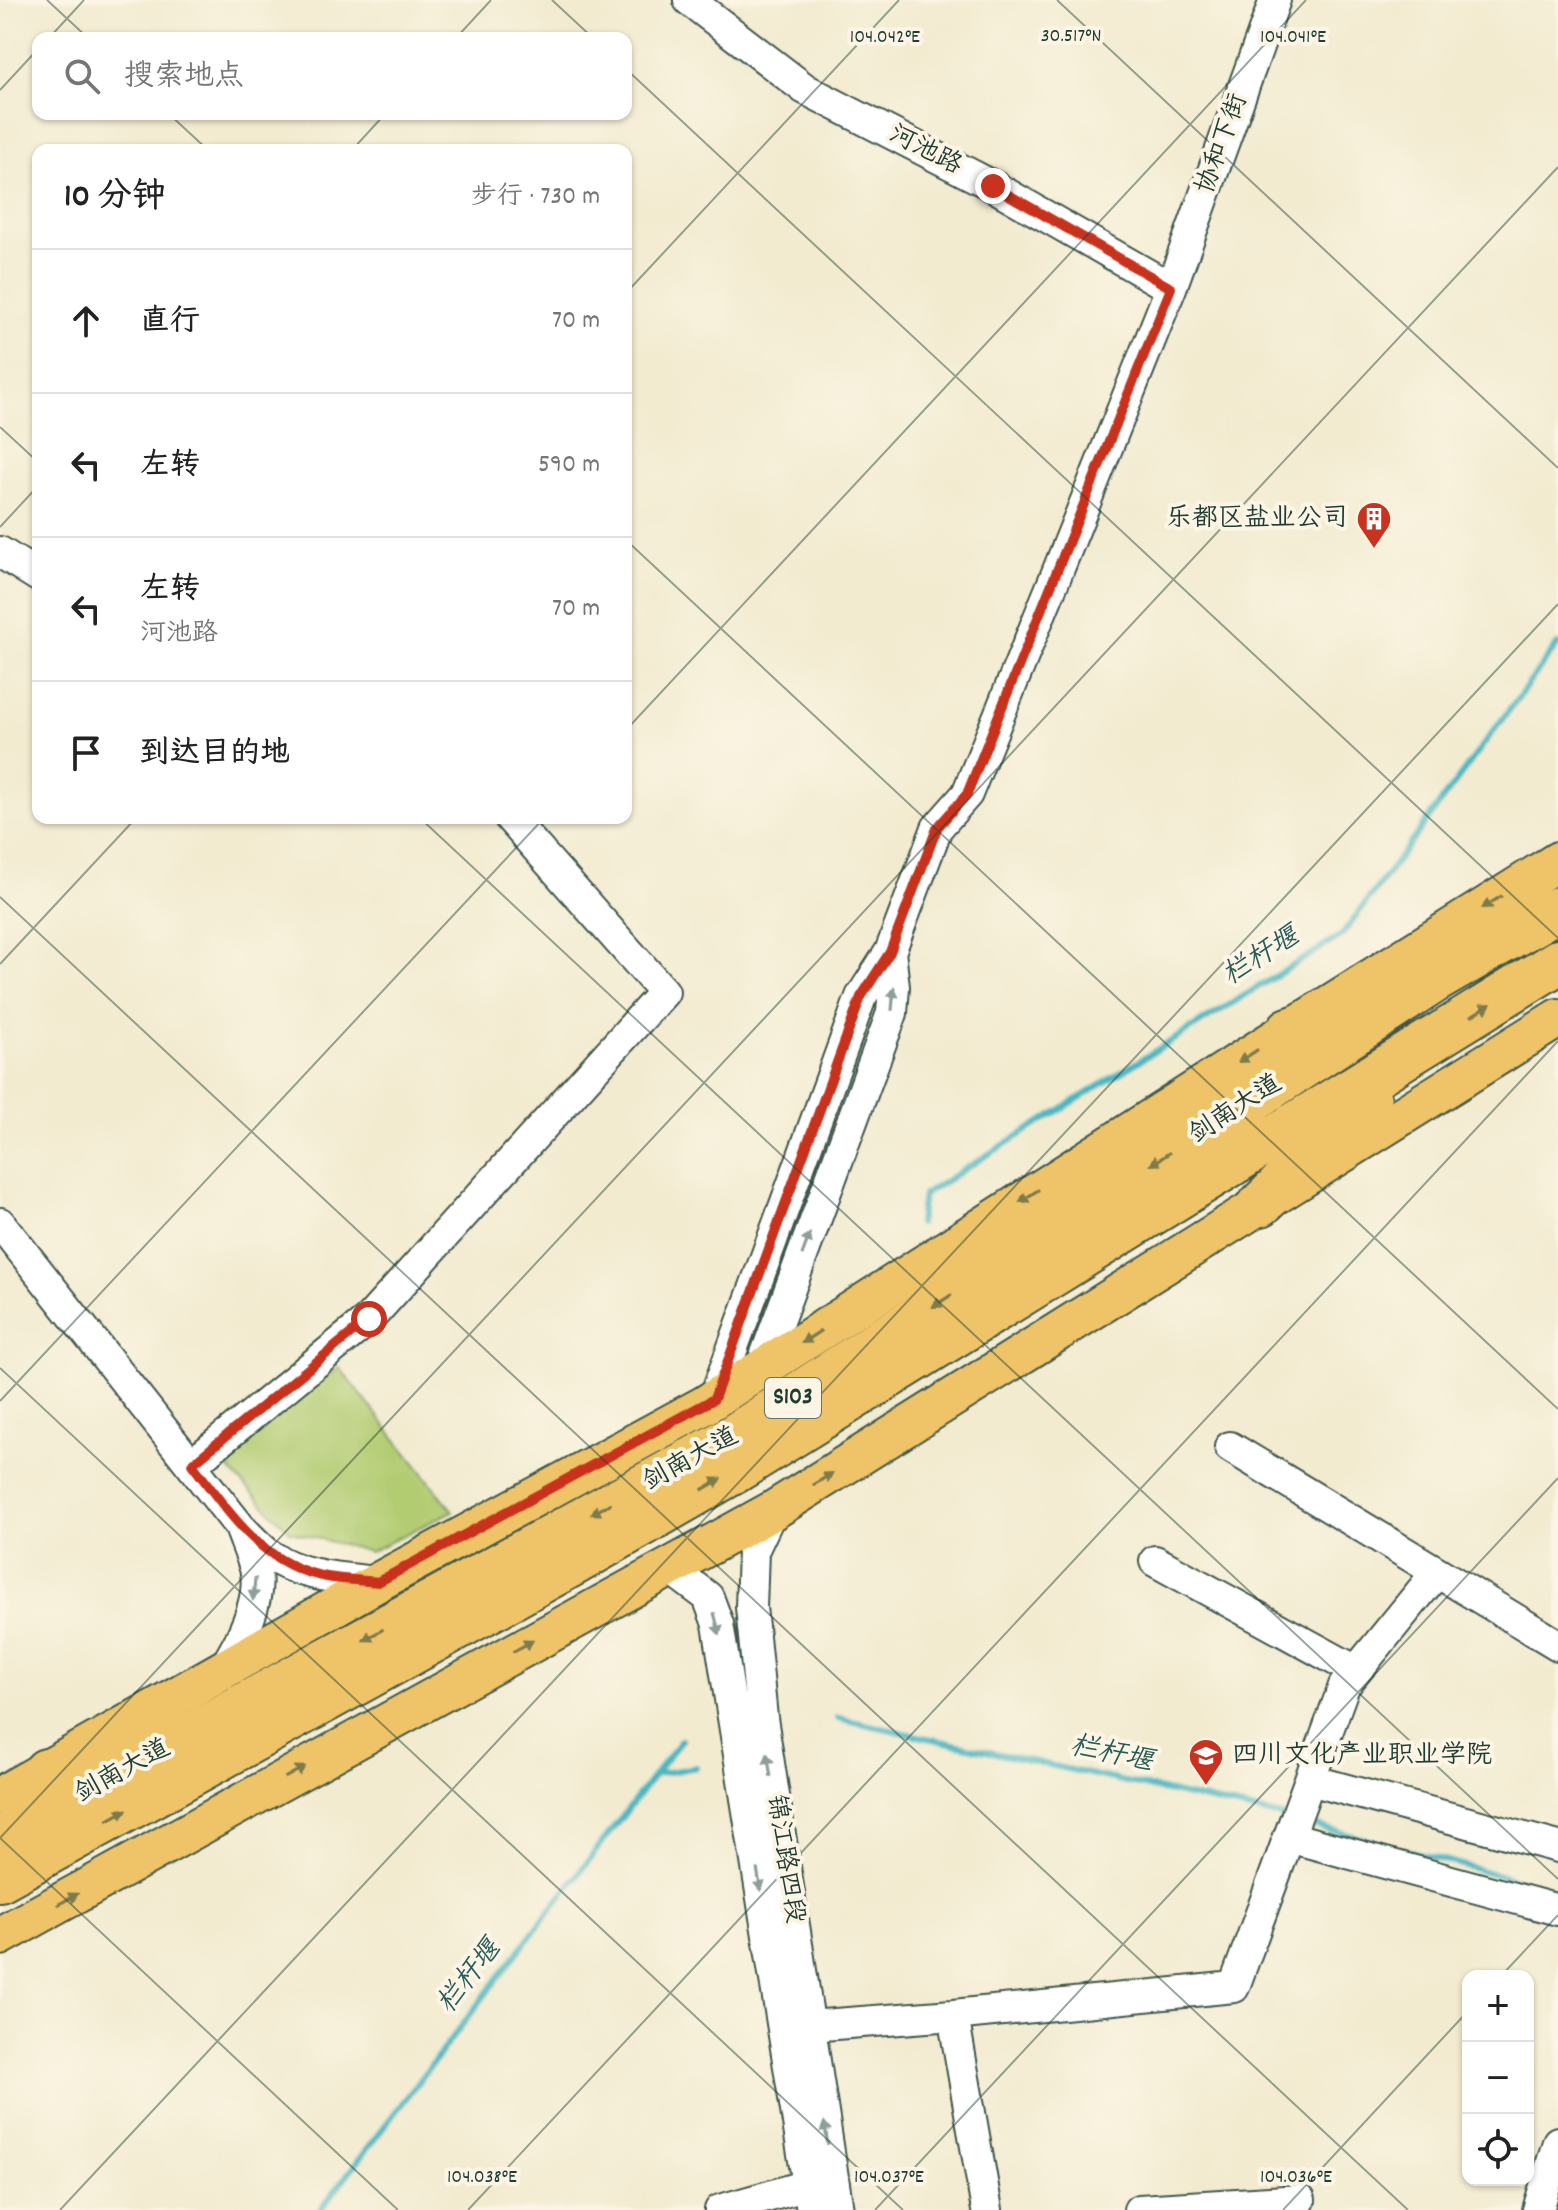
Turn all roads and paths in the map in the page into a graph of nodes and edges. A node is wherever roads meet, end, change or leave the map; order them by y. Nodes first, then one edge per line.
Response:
1 (689, 0) edge
2 (1275, 0) edge
3 (1171, 288) junction
4 (0, 552) edge
5 (32, 572) edge
6 (515, 824) edge
7 (1558, 861) edge
8 (1558, 909) edge
9 (890, 952) junction
10 (1558, 962) edge
11 (1434, 981) junction
12 (1558, 1018) edge
13 (1289, 1030) junction
14 (1430, 1041) junction
15 (1261, 1204) junction
16 (0, 1223) edge
17 (760, 1370) junction
18 (714, 1399) junction
19 (1230, 1447) dead end
20 (192, 1464) junction
21 (772, 1511) junction
22 (240, 1527) junction
23 (1155, 1561) dead end
24 (668, 1567) junction
25 (1437, 1572) junction
26 (378, 1582) junction
27 (1558, 1645) edge
28 (224, 1668) junction
29 (1356, 1671) junction
30 (166, 1748) junction
31 (46, 1771) junction
32 (0, 1796) edge
33 (1297, 1815) junction
34 (0, 1839) edge
35 (1558, 1847) edge
36 (0, 1879) edge
37 (1558, 1910) edge
38 (0, 1936) edge
39 (953, 2015) junction
40 (809, 2026) junction
41 (1558, 2142) edge
42 (817, 2191) edge
43 (1300, 2200) dead end
44 (1219, 2208) edge
45 (720, 2210) edge
46 (838, 2210) edge
47 (987, 2210) edge
48 (1139, 2210) edge
49 (1538, 2210) edge

1 - 3 street, 河池路
2 - 3 street, 协和下街
3 - 9 street, 协和下街
4 - 5 street
6 - 20 street
7 -> 13 main road
8 - 11 highway, 剑南大道 / S103
17 -> 9 street
9 - 18 street
14 -> 10 highway, 剑南大道 / S103
11 - 13 highway
11 -> 30 highway, 剑南大道 / S103
12 - 15 main road
13 -> 17 main road
14 - 15 highway
36 -> 14 highway, 剑南大道 / S103
21 -> 15 main road
16 - 20 street
17 - 18 main road
18 - 26 main road
19 - 25 street
20 - 22 street
21 - 24 main road
40 -> 21 street, 锦江路四段
22 - 26 street
22 -> 28 street
23 - 29 street
38 -> 24 main road
24 -> 42 street, 锦江路四段
25 - 27 street
25 - 29 street
26 - 28 main road
28 - 31 main road
29 - 33 street
30 - 31 highway
30 - 34 highway, 剑南大道 / S103
31 - 32 main road
33 - 35 street
33 - 37 street
33 - 39 street
39 - 40 street
39 - 47 street
42 -> 40 street, 锦江路四段
41 - 49 street
42 - 45 street
42 - 46 street, 锦江路四段
43 - 44 street
44 - 48 street

